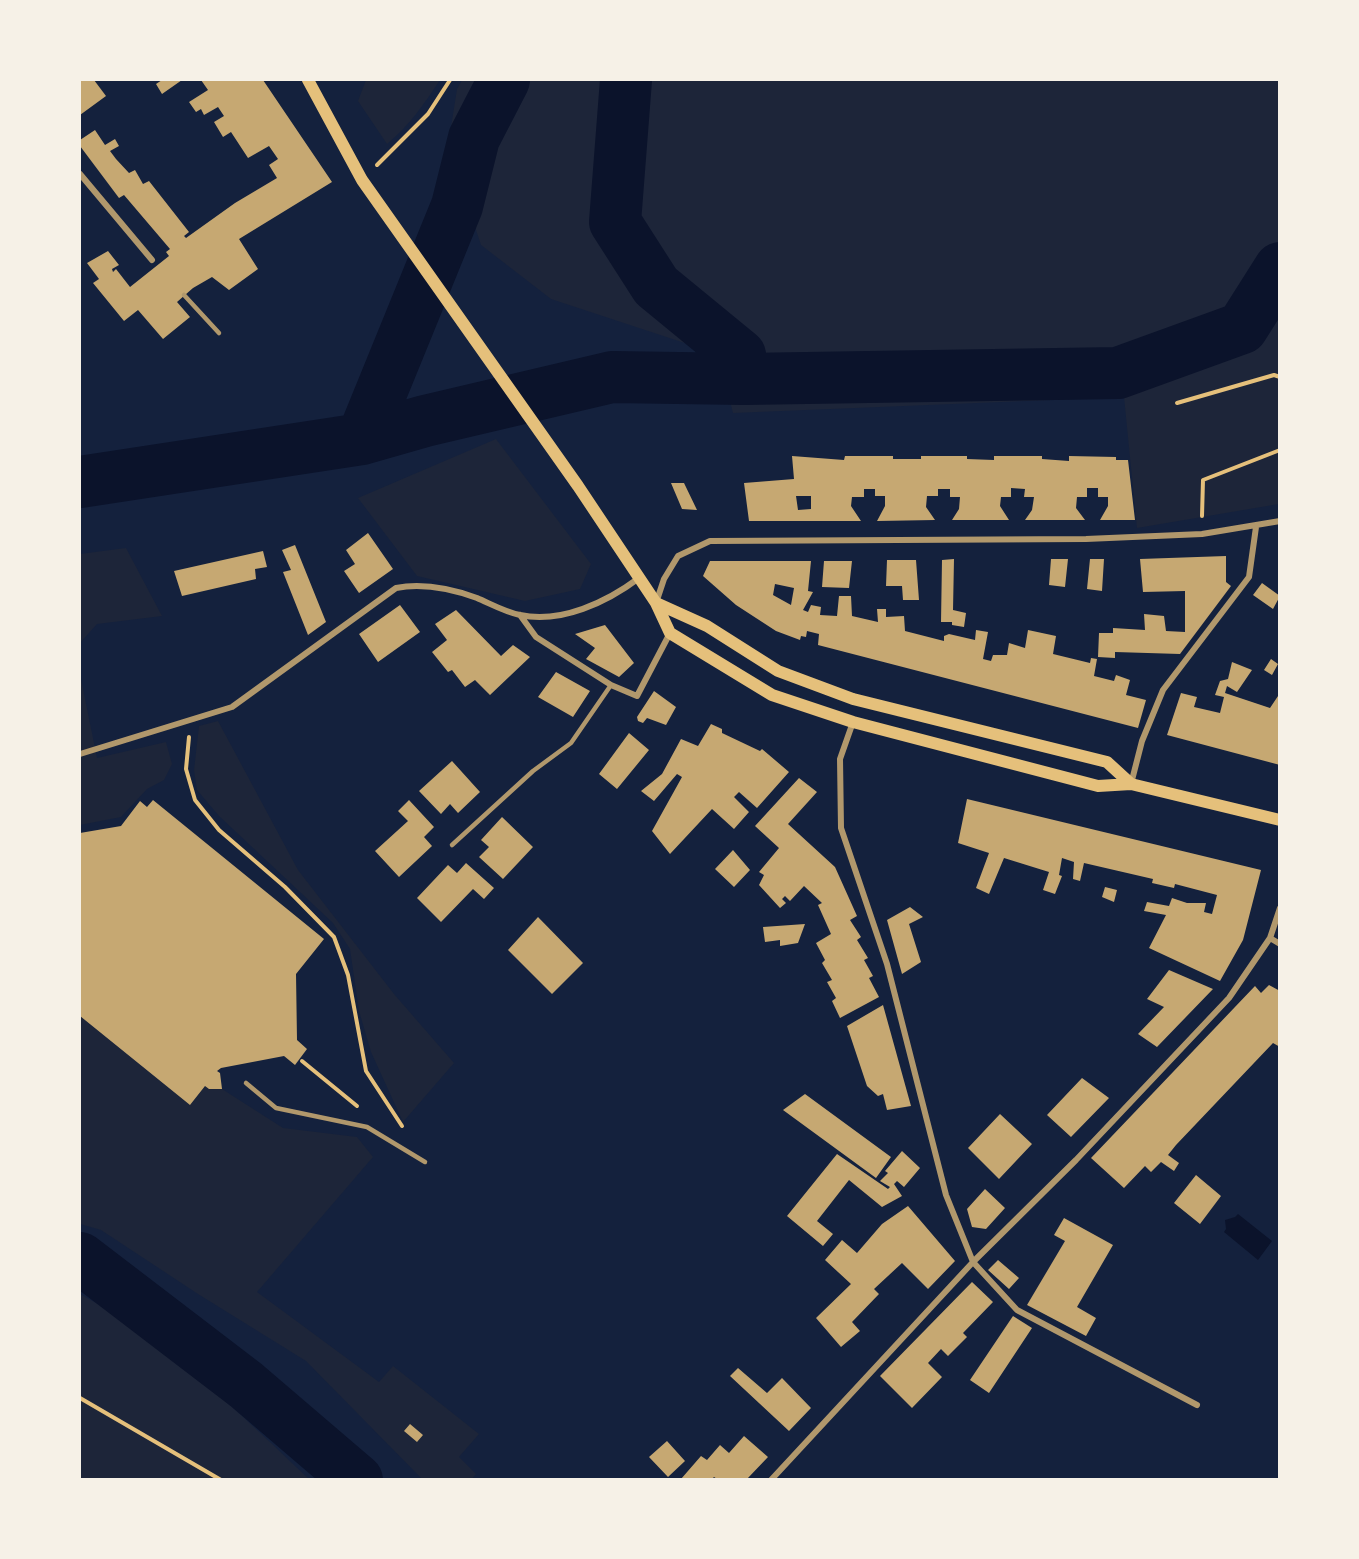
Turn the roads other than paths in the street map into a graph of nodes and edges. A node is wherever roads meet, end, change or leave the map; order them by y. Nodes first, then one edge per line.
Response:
1 (308, 80) edge
2 (80, 174) edge
3 (155, 263) dead end
4 (184, 295) dead end
5 (219, 333) dead end
6 (1280, 521) edge
7 (1256, 527) junction
8 (639, 578) junction
9 (656, 603) junction
10 (520, 615) junction
11 (670, 633) junction
12 (611, 685) junction
13 (853, 722) junction
14 (80, 754) edge
15 (1131, 784) junction
16 (1280, 820) edge
17 (452, 845) dead end
18 (1280, 908) edge
19 (1270, 938) junction
20 (1280, 944) edge
21 (246, 1083) dead end
22 (425, 1162) road end
23 (973, 1263) junction
24 (1197, 1405) dead end
25 (771, 1479) edge

1 - 8 main road
2 - 3 street
4 - 5 lane
6 - 7 street
7 - 9 street
7 - 15 street
8 - 9 main road
8 - 10 street
9 - 11 main road
9 - 15 main road
10 - 12 street
10 - 14 street
11 - 12 street
11 - 13 main road
12 - 17 lane
13 - 15 main road
13 - 23 street
15 - 16 main road
18 - 19 street
19 - 20 street
19 - 23 street
21 - 22 lane
23 - 24 street
23 - 25 street

